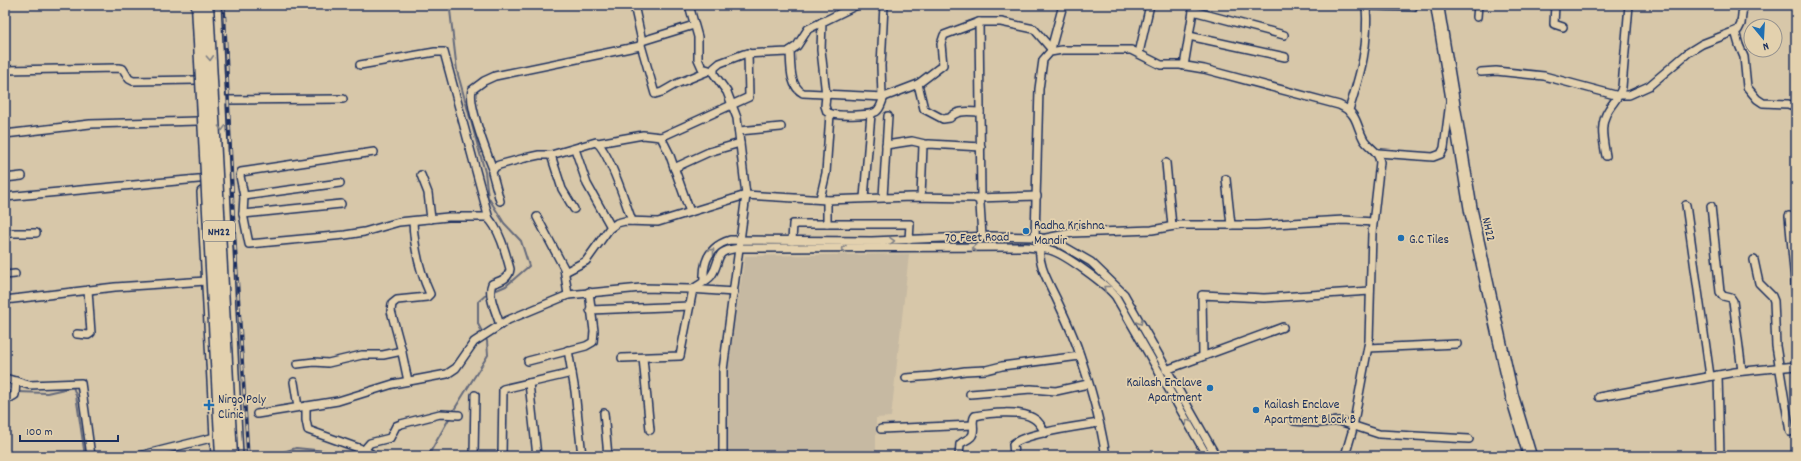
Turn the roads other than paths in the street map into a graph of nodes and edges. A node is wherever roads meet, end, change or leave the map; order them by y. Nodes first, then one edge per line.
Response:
1 (192, 5) edge
2 (198, 5) edge
3 (207, 5) edge
4 (216, 5) edge
5 (634, 5) edge
6 (689, 5) edge
7 (857, 5) edge
8 (884, 5) edge
9 (1063, 5) edge
10 (1150, 5) edge
11 (1366, 5) edge
12 (1437, 5) edge
13 (1478, 5) edge
14 (1555, 5) edge
15 (1629, 5) edge
16 (1743, 5) edge
17 (1413, 7) dead end
18 (1194, 8) edge
19 (1476, 17) dead end
20 (822, 22) junction
21 (979, 22) junction
22 (694, 25) junction
23 (1563, 27) dead end
24 (1735, 31) junction
25 (1189, 36) junction
26 (1284, 36) dead end
27 (642, 43) junction
28 (1052, 50) junction
29 (790, 51) junction
30 (748, 53) junction
31 (1139, 53) junction
32 (1285, 57) dead end
33 (360, 65) dead end
34 (1184, 66) junction
35 (5, 70) edge
36 (711, 70) junction
37 (1481, 72) dead end
38 (196, 80) junction
39 (918, 84) junction
40 (1452, 90) junction
41 (826, 95) junction
42 (1620, 96) junction
43 (883, 97) junction
44 (343, 99) dead end
45 (221, 100) junction
46 (732, 104) junction
47 (1796, 107) edge
48 (1350, 110) junction
49 (980, 112) junction
50 (830, 114) junction
51 (871, 114) junction
52 (888, 116) dead end
53 (198, 121) junction
54 (781, 127) dead end
55 (739, 131) junction
56 (5, 134) edge
57 (661, 137) junction
58 (598, 143) junction
59 (740, 143) junction
60 (926, 144) junction
61 (886, 145) junction
62 (981, 147) junction
63 (574, 149) junction
64 (374, 152) dead end
65 (1378, 153) junction
66 (551, 155) junction
67 (1606, 156) dead end
68 (1166, 163) dead end
69 (674, 168) junction
70 (493, 169) junction
71 (421, 175) dead end
72 (22, 176) dead end
73 (224, 176) junction
74 (5, 178) edge
75 (201, 178) junction
76 (1226, 179) dead end
77 (340, 183) dead end
78 (250, 195) junction
79 (746, 195) junction
80 (1037, 196) junction
81 (5, 197) edge
82 (883, 197) junction
83 (921, 197) junction
84 (864, 198) junction
85 (978, 198) junction
86 (823, 200) junction
87 (500, 201) dead end
88 (341, 204) dead end
89 (1686, 205) dead end
90 (1711, 206) dead end
91 (574, 209) dead end
92 (690, 212) junction
93 (243, 214) junction
94 (1789, 216) dead end
95 (536, 217) dead end
96 (431, 219) junction
97 (489, 219) junction
98 (413, 221) junction
99 (632, 221) junction
100 (1373, 222) junction
101 (826, 224) junction
102 (1231, 225) junction
103 (1172, 226) junction
104 (611, 227) junction
105 (5, 233) edge
106 (36, 233) dead end
107 (982, 237) junction
108 (1041, 238) junction
109 (740, 240) junction
110 (909, 240) junction
111 (792, 241) junction
112 (740, 248) junction
113 (1040, 248) junction
114 (1754, 260) dead end
115 (565, 272) junction
116 (15, 274) dead end
117 (5, 275) edge
118 (704, 280) junction
119 (206, 281) junction
120 (693, 289) junction
121 (88, 290) junction
122 (1370, 290) junction
123 (588, 292) junction
124 (734, 292) junction
125 (1796, 293) edge
126 (568, 295) junction
127 (1126, 297) junction
128 (5, 300) edge
129 (1119, 301) junction
130 (690, 306) junction
131 (590, 310) junction
132 (500, 325) junction
133 (1283, 327) dead end
134 (77, 334) dead end
135 (1457, 344) dead end
136 (1368, 348) junction
137 (568, 350) junction
138 (402, 351) junction
139 (1080, 356) junction
140 (1203, 356) junction
141 (622, 358) dead end
142 (643, 358) junction
143 (528, 361) dead end
144 (297, 364) dead end
145 (1796, 366) edge
146 (1781, 367) junction
147 (1166, 370) junction
148 (1742, 371) junction
149 (572, 373) junction
150 (1718, 375) junction
151 (1710, 376) junction
152 (5, 378) edge
153 (906, 378) dead end
154 (408, 381) junction
155 (294, 382) dead end
156 (529, 383) junction
157 (16, 384) junction
158 (1088, 384) junction
159 (970, 394) dead end
160 (474, 395) dead end
161 (1177, 395) junction
162 (5, 397) edge
163 (1599, 397) dead end
164 (306, 406) junction
165 (298, 407) junction
166 (604, 413) dead end
167 (257, 414) dead end
168 (454, 415) dead end
169 (1294, 421) dead end
170 (236, 422) junction
171 (1099, 423) junction
172 (214, 424) junction
173 (973, 425) junction
174 (1353, 425) junction
175 (881, 429) dead end
176 (650, 430) dead end
177 (1046, 432) junction
178 (1790, 432) dead end
179 (215, 437) junction
180 (1468, 439) dead end
181 (360, 452) edge
182 (236, 454) edge
183 (218, 455) edge
184 (91, 456) edge
185 (139, 456) edge
186 (375, 456) edge
187 (474, 456) edge
188 (502, 456) edge
189 (537, 456) edge
190 (582, 456) edge
191 (608, 456) edge
192 (723, 456) edge
193 (959, 456) edge
194 (1014, 456) edge
195 (1106, 456) edge
196 (1207, 456) edge
197 (1216, 456) edge
198 (1345, 456) edge
199 (1530, 456) edge
200 (1720, 456) edge

1 - 38 street
2 - 183 highway, NH22, bridge
3 -> 182 highway, NH22, bridge
4 - 45 street
5 - 27 street
6 - 22 street
7 - 20 street
8 - 43 street
9 - 28 street
10 - 31 street
11 - 17 street
11 - 48 street
12 - 40 highway, NH22
13 - 19 street
14 - 23 street
15 - 42 street
16 - 24 street
18 - 25 street
18 - 26 street
20 - 29 street
20 - 41 street
21 - 28 street
21 - 39 street
21 - 49 street
22 - 27 street
22 - 36 street
24 - 42 street
24 - 47 street
25 - 32 street
25 - 34 street
27 - 36 street
27 - 70 street
28 - 31 street
28 - 80 street
29 - 30 street
29 - 41 street
30 - 36 street
30 - 46 street
31 - 34 street
33 - 97 street
34 - 48 street
35 - 38 street
36 - 46 street
37 - 42 street
38 - 53 street
39 - 43 street
39 - 49 street
40 - 65 street
40 - 199 highway, NH22
41 - 43 street
41 - 50 street
42 - 67 street
43 - 51 street
44 - 45 street
45 -> 73 street
46 - 55 street
46 - 57 street
48 - 65 street
49 - 62 street
50 - 51 street
50 - 86 street
51 - 84 street
52 - 61 street
53 - 56 street
53 - 75 street
54 - 55 street
55 - 59 street
57 - 58 street
57 - 69 street
58 - 63 street
58 - 99 street
59 - 69 street
59 - 79 street
60 - 61 street
60 - 62 street
60 - 83 street
61 - 82 street
62 - 85 street
63 - 66 street
63 - 104 street
64 - 78 street
65 - 100 street
66 - 70 street
66 - 91 street
68 - 103 street
69 - 92 street
70 - 87 street
71 - 96 street
72 - 74 street
73 - 75 street
73 - 170 street
75 - 81 street
75 - 119 street
76 - 102 street
77 - 78 street
78 - 93 street
79 - 86 street
79 - 92 street
79 - 109 street
80 - 85 street
80 - 108 street
82 - 83 street
82 - 84 street
83 - 85 street
84 - 86 street
85 - 107 street
86 - 101 street
88 - 93 street
89 - 151 street
90 - 148 street
92 - 99 street
93 - 98 street
94 - 125 street
95 - 115 street
96 - 97 street
96 - 98 street
97 - 132 street
98 - 138 street
99 - 104 street
100 - 102 street
100 - 122 street
101 - 110 street
101 - 111 street
102 - 103 street
103 - 108 street
104 - 115 street
105 - 106 street
107 - 108 street, 70 Feet Road
107 - 110 street, 70 Feet Road
108 - 113 street
108 - 127 street, 70 Feet Road
109 - 111 street, 70 Feet Road
109 - 112 street
118 -> 109 street, 70 Feet Road
111 -> 110 street, 70 Feet Road
113 -> 112 street, 70 Feet Road
112 - 118 street, 70 Feet Road
112 - 124 street
129 -> 113 street, 70 Feet Road
113 - 139 street
114 - 146 street
115 - 126 street
116 - 117 street
118 - 120 street
119 - 121 street
119 - 172 street
120 - 123 street
120 - 124 street
120 - 130 street
121 - 128 street
121 - 134 street
122 - 136 street
122 - 140 street
123 - 126 street
123 - 131 street
124 - 192 street
126 - 132 street
127 - 129 street
127 -> 147 street, 70 Feet Road
129 - 161 street, 70 Feet Road
130 - 131 street
130 - 142 street
131 - 137 street
132 - 154 street
133 - 140 street
135 - 136 street
136 - 174 street
137 - 143 street
137 - 149 street
138 - 144 street
138 - 154 street
139 - 153 street
139 - 158 street
140 - 147 street
141 - 142 street
142 - 176 street
145 - 146 street
146 - 148 street
146 - 178 street
147 - 161 street, 70 Feet Road
148 - 150 street
149 - 156 street
149 - 190 street
150 - 151 street
150 - 200 street
151 - 163 street
152 - 157 street
154 - 164 street
155 - 165 street
156 - 188 street
156 - 189 street
157 - 162 street
157 - 184 street
158 - 159 street
158 - 171 street
160 - 187 street
196 -> 161 street, 70 Feet Road
161 - 197 street, 70 Feet Road
164 - 165 street
164 - 181 street
165 - 167 street
166 - 191 street
168 - 181 street
169 - 174 street
170 - 172 street
170 - 182 street
171 - 177 street
171 - 195 street
172 - 179 street
173 - 175 street
173 - 177 street
173 - 193 street
174 - 180 street
174 - 198 street
177 - 194 street
179 - 183 street
179 - 185 street
181 - 186 street

